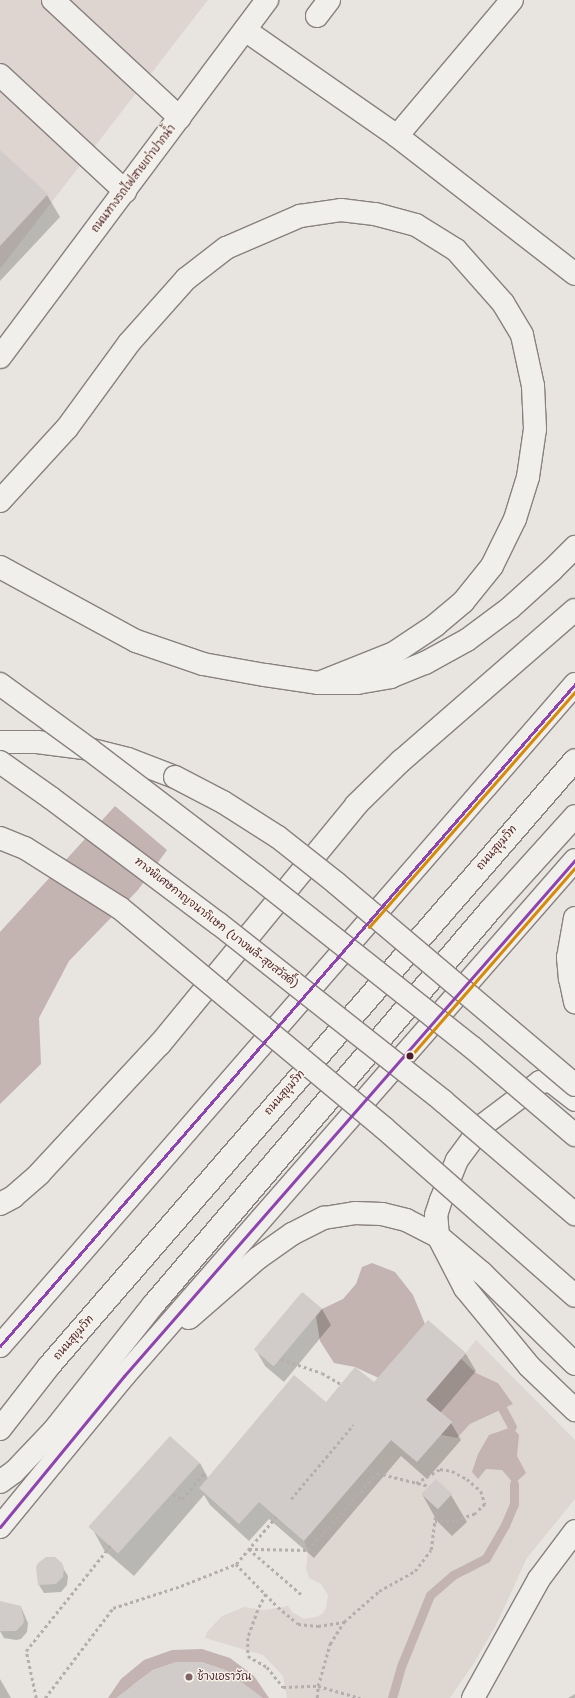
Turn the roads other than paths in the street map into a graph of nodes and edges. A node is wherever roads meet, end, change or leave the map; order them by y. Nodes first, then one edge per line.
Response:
1 (53, 0) edge
2 (267, 0) edge
3 (512, 0) edge
4 (244, 30) junction
5 (0, 75) edge
6 (180, 118) junction
7 (397, 136) junction
8 (125, 191) junction
9 (575, 274) edge
10 (0, 357) edge
11 (0, 501) edge
12 (575, 547) edge
13 (0, 567) edge
14 (575, 610) edge
15 (319, 683) junction
16 (0, 684) edge
17 (575, 684) edge
18 (0, 742) edge
19 (575, 760) edge
20 (0, 762) edge
21 (575, 816) edge
22 (0, 838) edge
23 (575, 860) edge
24 (575, 918) edge
25 (575, 1002) edge
26 (575, 1085) edge
27 (575, 1100) edge
28 (575, 1135) edge
29 (0, 1204) edge
30 (575, 1214) edge
31 (438, 1236) junction
32 (575, 1296) edge
33 (0, 1346) edge
34 (575, 1364) edge
35 (124, 1376) junction
36 (575, 1410) edge
37 (0, 1429) edge
38 (0, 1482) edge
39 (0, 1527) edge
40 (575, 1531) edge
41 (473, 1698) edge

1 - 6 main road
2 - 4 main road, ถนนทางรถไฟสายเก่าปากน้ำ
3 - 7 main road
4 - 6 main road, ถนนทางรถไฟสายเก่าปากน้ำ
4 - 7 main road
5 - 8 main road
6 - 8 main road, ถนนทางรถไฟสายเก่าปากน้ำ
7 - 9 main road
8 - 10 main road, ถนนทางรถไฟสายเก่าปากน้ำ
11 - 15 main road
12 - 15 main road
13 - 15 main road
14 - 29 main road
16 - 28 main road, bridge
17 - 33 main road
18 - 26 main road, bridge
19 - 37 main road, ถนนสุขุมวิท
20 - 30 main road, ทางพิเศษกาญจนาภิเษก (บางพลี-สุขสวัสดิ์), bridge
21 - 38 main road, bridge
22 - 32 main road, bridge
23 - 35 main road
24 - 25 main road
27 - 31 main road
31 - 34 main road
31 - 35 main road
31 - 36 main road
35 - 39 main road
40 - 41 main road

